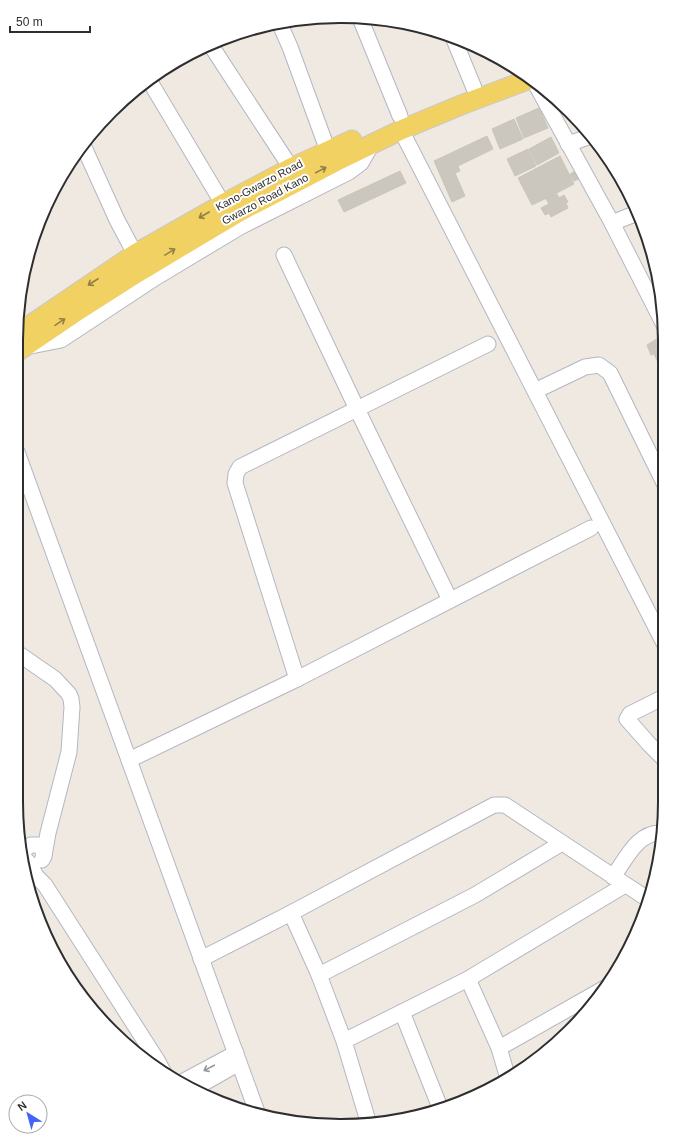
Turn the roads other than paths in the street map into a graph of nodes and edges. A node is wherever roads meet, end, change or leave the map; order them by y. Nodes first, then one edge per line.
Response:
1 (362, 24) edge
2 (282, 29) edge
3 (456, 45) edge
4 (214, 50) edge
5 (511, 73) edge
6 (523, 81) edge
7 (152, 85) edge
8 (474, 88) junction
9 (542, 95) edge
10 (400, 123) junction
11 (585, 138) edge
12 (568, 144) junction
13 (86, 151) edge
14 (328, 151) junction
15 (291, 168) junction
16 (223, 204) junction
17 (632, 215) edge
18 (612, 223) junction
19 (135, 254) junction
20 (284, 255) dead end
21 (656, 309) edge
22 (23, 341) edge
23 (23, 342) edge
24 (488, 344) dead end
25 (535, 391) junction
26 (357, 409) junction
27 (23, 471) edge
28 (658, 471) edge
29 (592, 528) dead end
30 (450, 600) junction
31 (658, 621) edge
32 (23, 657) edge
33 (297, 679) junction
34 (658, 700) edge
35 (658, 753) edge
36 (129, 760) junction
37 (656, 832) edge
38 (562, 843) junction
39 (30, 856) edge
40 (619, 881) junction
41 (643, 896) edge
42 (291, 913) junction
43 (201, 958) junction
44 (319, 975) junction
45 (468, 979) junction
46 (585, 1004) edge
47 (402, 1012) junction
48 (568, 1017) edge
49 (344, 1041) junction
50 (499, 1048) junction
51 (238, 1058) junction
52 (157, 1060) edge
53 (507, 1071) edge
54 (188, 1079) edge
55 (199, 1085) edge
56 (438, 1104) edge
57 (255, 1107) edge
58 (367, 1117) edge

1 - 10 street
2 - 14 street
3 - 8 street
4 - 15 street
5 - 8 main road, Kano-Gwarzo Road
6 - 10 main road, Gwarzo Road Kano
7 - 16 street
8 - 10 main road, Kano-Gwarzo Road
9 - 12 street
10 - 14 main road, Kano-Gwarzo Road
10 - 23 main road, Gwarzo Road Kano
10 - 25 street
11 - 12 street
12 - 18 street
13 - 19 street
14 - 15 main road, Kano-Gwarzo Road
15 - 16 main road, Kano-Gwarzo Road
16 -> 19 main road, Kano-Gwarzo Road
17 - 18 street
18 - 21 street
19 -> 22 main road, Kano-Gwarzo Road
20 - 26 street
24 - 26 street
25 - 28 street
25 - 31 street
26 - 30 street
26 - 33 street
27 - 36 street
29 - 30 street
30 - 33 street
32 - 39 street
33 - 36 street
34 - 35 street
36 - 43 street
37 - 40 street
38 - 40 street
38 - 42 street
38 - 44 street
39 - 52 street
40 - 41 street
40 - 45 street
42 - 43 street
42 - 44 street
43 - 51 street
44 - 49 street
45 - 47 street
45 - 50 street
46 - 48 street
47 - 49 street
47 - 56 street
48 - 50 street
49 - 58 street
50 - 53 street
51 -> 54 street
51 - 55 street
51 - 57 street

